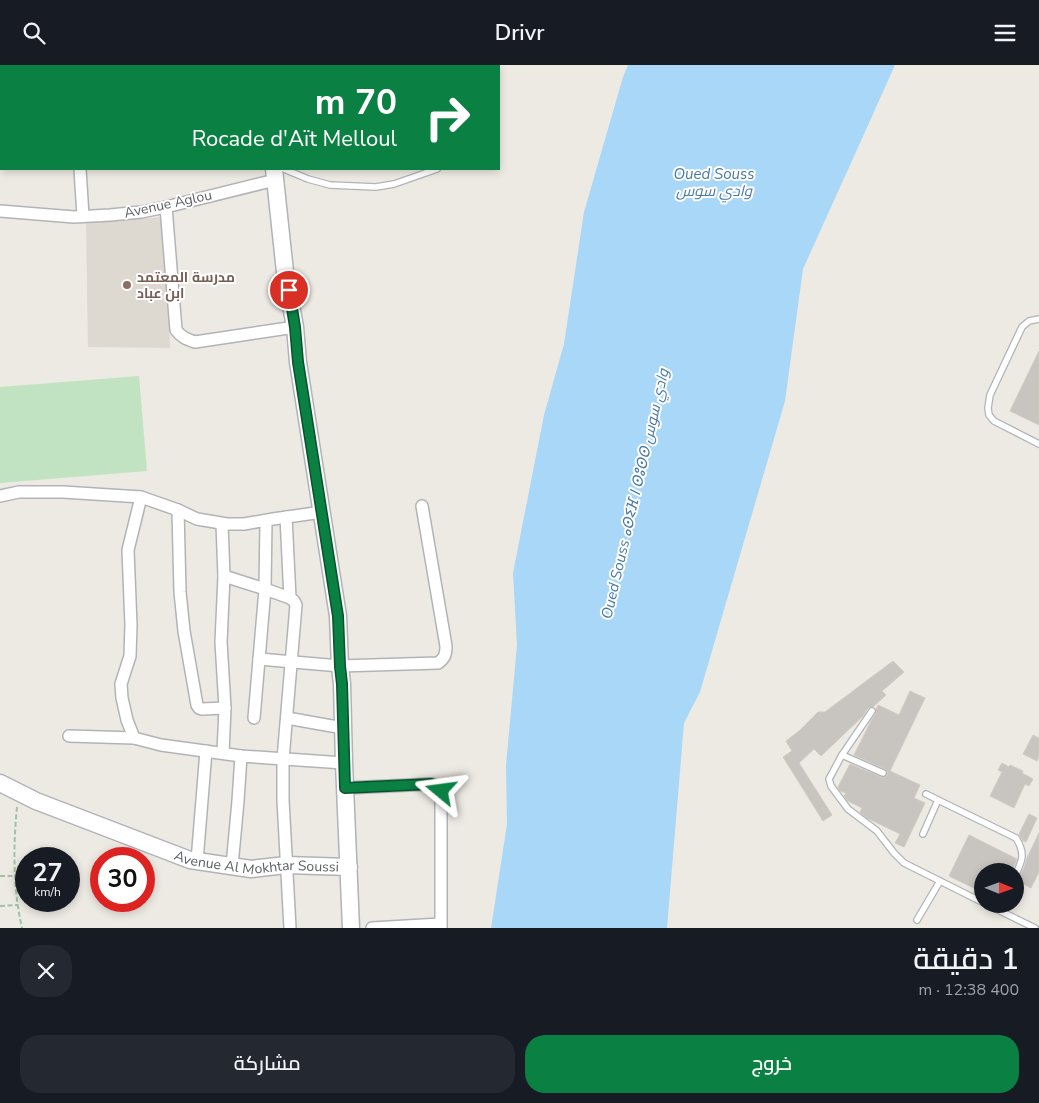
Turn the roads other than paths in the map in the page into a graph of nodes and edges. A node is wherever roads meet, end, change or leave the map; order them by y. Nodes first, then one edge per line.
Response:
1 (80, 170) edge
2 (434, 170) edge
3 (278, 173) edge
4 (166, 207) junction
5 (0, 211) edge
6 (82, 216) junction
7 (1039, 319) edge
8 (295, 327) junction
9 (1039, 444) edge
10 (0, 495) edge
11 (141, 497) junction
12 (422, 506) dead end
13 (178, 510) junction
14 (322, 512) junction
15 (286, 517) junction
16 (266, 521) junction
17 (222, 523) junction
18 (224, 576) junction
19 (265, 589) junction
20 (290, 598) junction
21 (259, 659) junction
22 (292, 661) junction
23 (340, 666) junction
24 (225, 708) junction
25 (872, 711) dead end
26 (254, 718) dead end
27 (288, 718) junction
28 (342, 728) junction
29 (69, 736) dead end
30 (134, 738) junction
31 (206, 751) junction
32 (224, 753) junction
33 (842, 755) junction
34 (241, 756) junction
35 (284, 759) junction
36 (344, 763) junction
37 (883, 773) dead end
38 (0, 783) edge
39 (345, 788) junction
40 (926, 794) dead end
41 (938, 800) junction
42 (922, 834) dead end
43 (197, 861) junction
44 (1021, 863) edge
45 (286, 865) junction
46 (232, 866) junction
47 (349, 867) junction
48 (940, 881) junction
49 (974, 898) edge
50 (1005, 913) edge
51 (917, 920) dead end
52 (440, 926) edge
53 (290, 928) edge
54 (351, 928) edge
55 (372, 928) edge
56 (1035, 928) edge

1 - 6 street
2 - 3 lane
3 - 4 street, Avenue Aglou
3 - 8 street
4 - 6 street, Avenue Aglou
4 - 8 street
5 - 6 street, Avenue Aglou
7 - 9 lane
8 - 14 street
10 - 11 street
11 - 13 street
11 - 30 street
12 - 23 street
13 - 17 street
13 - 24 street
14 - 15 street
14 - 23 street
15 - 16 street
15 - 20 street
16 - 17 street
16 - 19 street
17 - 18 street
18 - 19 street
18 - 24 street
19 - 20 street
19 - 21 street
20 - 22 street
21 - 22 street
21 - 26 street
22 - 23 street
22 - 27 street
23 - 28 street
24 - 32 street
25 - 33 lane
27 - 28 street
27 - 35 street
28 - 36 street
29 - 30 street
30 - 31 street
31 - 32 street
31 - 43 street
32 - 34 street
33 - 37 lane
33 - 48 lane
34 - 35 street
34 - 46 street
35 - 36 street
35 - 45 street
36 - 39 street
38 - 43 street, Avenue Al Mokhtar Soussi
39 - 47 street
39 - 52 street
40 - 41 lane
41 - 42 lane
41 - 44 lane
43 - 46 street, Avenue Al Mokhtar Soussi
45 - 46 street, Avenue Al Mokhtar Soussi
45 - 47 street, Avenue Al Mokhtar Soussi
45 - 53 street
47 - 54 street
48 - 49 lane
48 - 51 lane
50 - 56 lane
52 - 55 street

